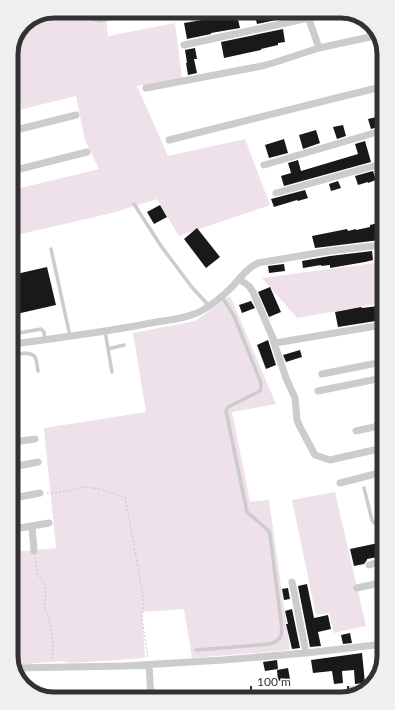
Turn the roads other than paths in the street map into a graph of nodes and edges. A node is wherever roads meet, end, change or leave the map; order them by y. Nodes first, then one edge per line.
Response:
1 (292, 18) edge
2 (309, 18) edge
3 (372, 36) edge
4 (184, 45) dead end
5 (319, 48) junction
6 (146, 88) dead end
7 (377, 88) edge
8 (76, 115) dead end
9 (18, 130) edge
10 (377, 132) edge
11 (169, 140) dead end
12 (87, 152) dead end
13 (264, 165) dead end
14 (377, 165) edge
15 (18, 169) edge
16 (276, 193) dead end
17 (134, 204) dead end
18 (377, 246) edge
19 (51, 249) dead end
20 (239, 279) junction
21 (222, 297) junction
22 (209, 306) junction
23 (377, 326) edge
24 (104, 331) junction
25 (18, 333) edge
26 (70, 336) junction
27 (45, 340) junction
28 (273, 340) junction
29 (18, 343) edge
30 (124, 345) dead end
31 (108, 349) junction
32 (18, 354) edge
33 (377, 363) edge
34 (38, 370) dead end
35 (112, 372) dead end
36 (322, 374) dead end
37 (377, 379) edge
38 (318, 391) dead end
39 (377, 426) edge
40 (356, 431) dead end
41 (35, 439) dead end
42 (18, 441) edge
43 (377, 449) edge
44 (38, 462) dead end
45 (18, 467) edge
46 (377, 474) edge
47 (340, 483) dead end
48 (364, 488) dead end
49 (40, 493) road end
50 (18, 497) edge
51 (49, 524) dead end
52 (377, 524) edge
53 (32, 526) junction
54 (18, 528) edge
55 (34, 551) road end
56 (377, 563) edge
57 (369, 565) dead end
58 (292, 582) dead end
59 (377, 584) edge
60 (357, 588) dead end
61 (377, 645) edge
62 (196, 650) dead end
63 (306, 653) junction
64 (149, 664) junction
65 (20, 668) edge
66 (151, 692) edge

1 - 4 street
2 - 5 street
3 - 5 street
5 - 6 street
7 - 11 street
8 - 9 street
10 - 13 street
12 - 15 street
14 - 16 street
17 - 22 lane
18 - 20 street
19 - 26 lane
20 - 21 street
20 - 28 street
21 - 22 street
21 - 62 lane
22 - 24 street
23 - 28 street
24 - 26 street
24 - 31 lane
25 - 27 lane
26 - 27 street
27 - 29 street
28 - 43 street
30 - 31 lane
31 - 35 lane
32 - 34 lane
33 - 36 street
37 - 38 street
39 - 40 street
41 - 42 street
44 - 45 street
46 - 47 street
48 - 52 lane
49 - 50 street
51 - 53 street
53 - 54 street
53 - 55 street
56 - 57 street
58 - 63 street
59 - 60 street
61 - 63 street
63 - 64 street
64 - 65 street
64 - 66 street

